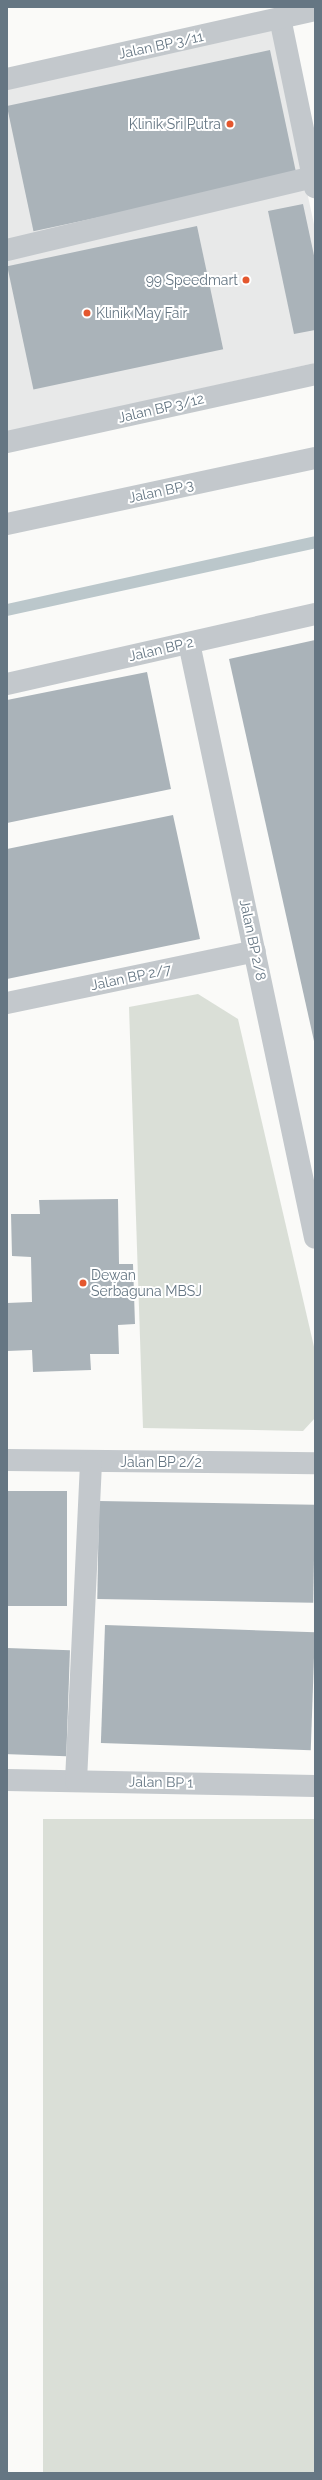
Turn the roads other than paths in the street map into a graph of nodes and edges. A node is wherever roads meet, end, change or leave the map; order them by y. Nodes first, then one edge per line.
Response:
1 (315, 10) edge
2 (280, 18) junction
3 (7, 79) edge
4 (314, 182) edge
5 (7, 250) edge
6 (315, 374) edge
7 (7, 442) edge
8 (315, 458) edge
9 (7, 524) edge
10 (315, 614) edge
11 (189, 643) junction
12 (7, 684) edge
13 (255, 951) junction
14 (7, 1003) edge
15 (314, 1231) edge
16 (7, 1460) edge
17 (92, 1462) junction
18 (315, 1463) edge
19 (7, 1780) edge
20 (76, 1781) junction
21 (315, 1786) edge

1 - 2 street, Jalan BP 3/11
2 - 3 street, Jalan BP 3/11
2 - 4 street
4 - 5 street
6 - 7 street, Jalan BP 3/12
8 - 9 street, Jalan BP 3
10 - 11 street, Jalan BP 2
11 - 12 street, Jalan BP 2
11 - 13 street, Jalan BP 2/8
13 - 14 street, Jalan BP 2/7
13 - 15 street, Jalan BP 2/8
16 - 17 street, Jalan BP 2/2
17 - 18 street, Jalan BP 2/2
17 - 20 street
19 - 20 street, Jalan BP 1
20 - 21 street, Jalan BP 1

